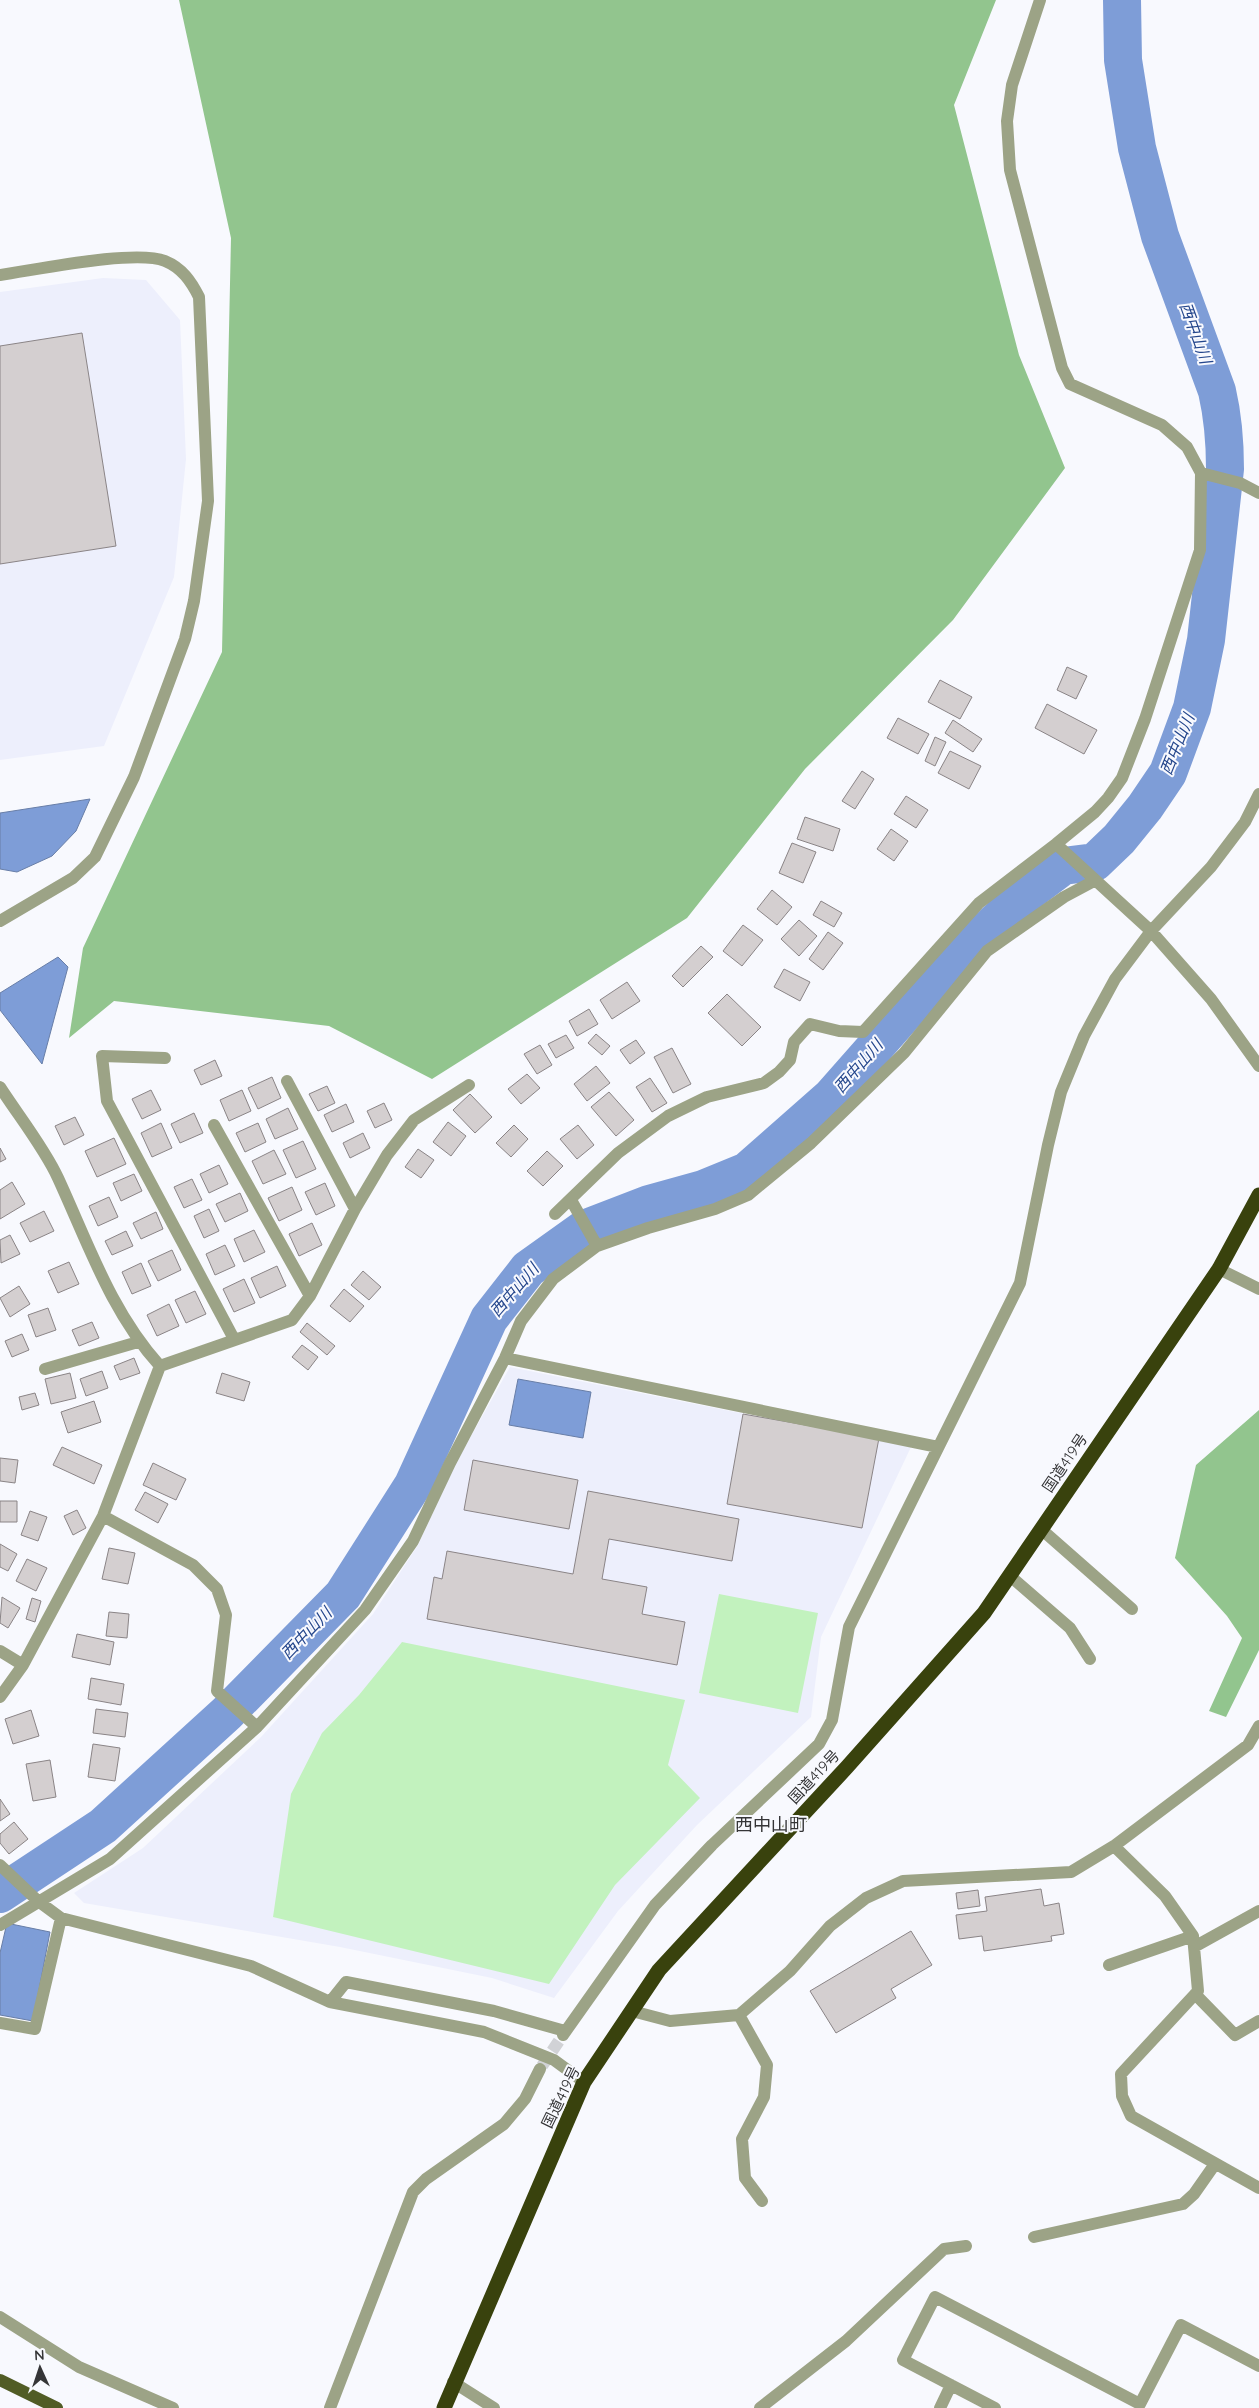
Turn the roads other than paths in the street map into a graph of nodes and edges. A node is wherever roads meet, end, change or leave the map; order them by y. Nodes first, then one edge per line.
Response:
1 (1040, 0) edge
2 (0, 275) edge
3 (1205, 474) junction
4 (1259, 494) edge
5 (1259, 794) edge
6 (1056, 844) junction
7 (1090, 876) junction
8 (0, 921) edge
9 (1150, 931) junction
10 (166, 1058) dead end
11 (1259, 1066) edge
12 (287, 1081) dead end
13 (469, 1085) dead end
14 (0, 1087) edge
15 (214, 1125) dead end
16 (1259, 1195) edge
17 (573, 1204) junction
18 (355, 1209) junction
19 (555, 1214) dead end
20 (595, 1242) junction
21 (1219, 1269) junction
22 (1259, 1289) edge
23 (310, 1296) junction
24 (234, 1340) junction
25 (138, 1342) junction
26 (505, 1358) junction
27 (160, 1366) junction
28 (45, 1369) dead end
29 (938, 1447) junction
30 (103, 1516) junction
31 (1040, 1529) junction
32 (1009, 1575) junction
33 (1132, 1609) dead end
34 (0, 1651) edge
35 (1090, 1659) dead end
36 (24, 1665) junction
37 (0, 1698) edge
38 (253, 1724) junction
39 (1259, 1726) edge
40 (1114, 1846) junction
41 (0, 1865) edge
42 (35, 1898) junction
43 (1259, 1911) edge
44 (61, 1918) junction
45 (0, 1925) edge
46 (1193, 1942) junction
47 (1109, 1965) dead end
48 (1195, 1994) junction
49 (330, 2002) junction
50 (632, 2011) junction
51 (739, 2015) junction
52 (1259, 2021) edge
53 (0, 2023) edge
54 (540, 2069) tunnel mouth
55 (584, 2082) junction
56 (1215, 2164) junction
57 (1259, 2188) edge
58 (762, 2200) dead end
59 (1034, 2237) dead end
60 (966, 2246) dead end
61 (0, 2317) edge
62 (1259, 2366) edge
63 (0, 2380) edge
64 (453, 2382) junction
65 (951, 2385) junction
66 (57, 2408) edge
67 (173, 2408) edge
68 (330, 2408) edge
69 (444, 2408) edge
70 (494, 2408) edge
71 (760, 2408) edge
72 (940, 2408) edge
73 (995, 2408) edge

1 - 3 street
2 - 8 street
3 - 4 street
3 - 6 street
5 - 9 street
6 - 7 street
6 - 17 street
7 - 9 street
7 - 20 street
9 - 11 street
9 - 29 street
10 - 24 street
12 - 18 street
13 - 18 street
14 - 25 street
15 - 23 street
16 - 21 highway, 国道419号
17 - 19 street
17 - 20 street
18 - 23 street
20 - 26 street
21 - 22 street
21 - 31 highway, 国道419号
23 - 24 street
24 - 27 street
25 - 27 street
25 - 28 street
26 - 29 street
26 - 38 street
27 - 30 street
29 - 49 street
30 - 36 street
30 - 38 street
31 - 32 highway, 国道419号
31 - 33 street
32 - 35 street
32 - 50 highway, 国道419号
34 - 36 street
36 - 37 street
38 - 42 street
39 - 40 street
40 - 46 street
40 - 51 street
41 - 42 street
42 - 44 street
42 - 45 street
43 - 46 street
44 - 49 street
44 - 53 street
46 - 47 street
46 - 48 street
48 - 52 street
48 - 56 street
49 - 55 street
50 - 51 street
50 - 55 highway, 国道419号
51 - 58 street
54 - 68 street
55 - 64 highway, 国道419号
56 - 57 street
56 - 59 street
60 - 71 street
61 - 67 street
62 - 65 street
63 - 66 main road
64 - 69 highway, 国道419号
64 - 70 street
65 - 72 street
65 - 73 street

